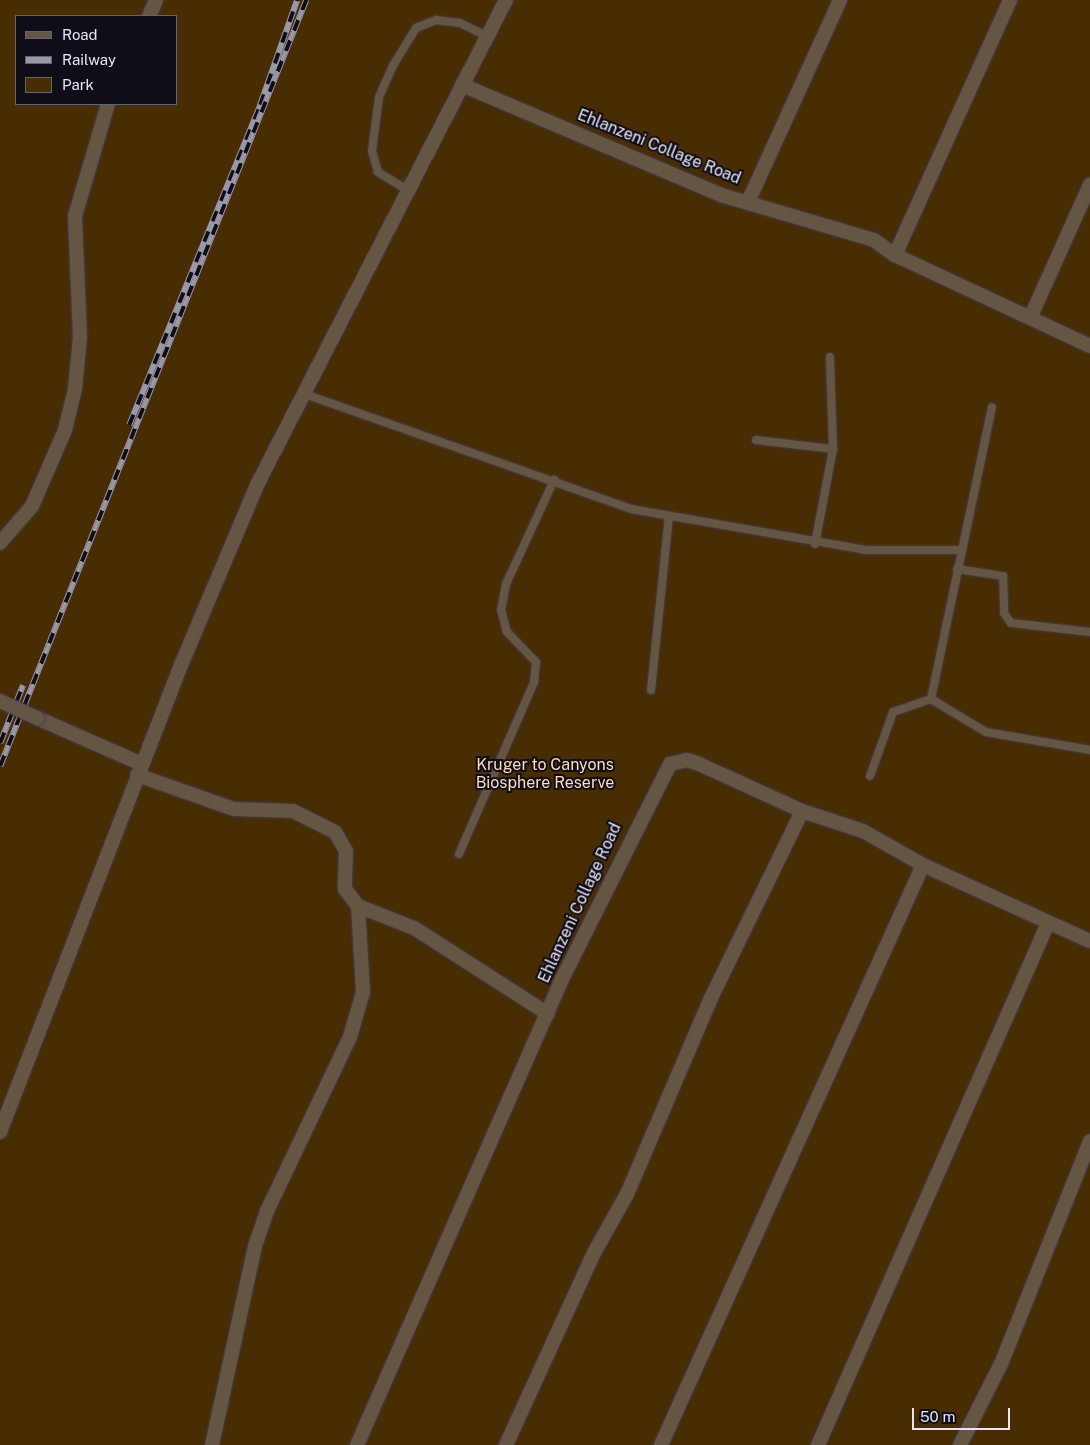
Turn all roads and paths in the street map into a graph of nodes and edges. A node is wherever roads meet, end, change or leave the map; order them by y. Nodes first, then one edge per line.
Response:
1 (156, 0) edge
2 (506, 0) edge
3 (840, 0) edge
4 (1010, 0) edge
5 (148, 15) edge
6 (487, 36) junction
7 (462, 84) junction
8 (108, 105) edge
9 (1090, 185) edge
10 (406, 189) junction
11 (748, 202) junction
12 (895, 255) junction
13 (1030, 316) junction
14 (1090, 346) edge
15 (830, 357) dead end
16 (302, 393) junction
17 (992, 406) dead end
18 (756, 440) dead end
19 (833, 450) junction
20 (554, 480) junction
21 (669, 517) junction
22 (0, 543) edge
23 (815, 544) junction
24 (960, 550) junction
25 (957, 569) junction
26 (1090, 632) edge
27 (651, 690) dead end
28 (931, 699) junction
29 (0, 701) edge
30 (1090, 750) edge
31 (140, 769) junction
32 (870, 776) dead end
33 (802, 811) junction
34 (459, 854) dead end
35 (923, 865) junction
36 (358, 906) junction
37 (1048, 923) junction
38 (1090, 941) edge
39 (548, 1014) junction
40 (0, 1132) edge
41 (1090, 1140) edge
42 (212, 1445) edge
43 (357, 1445) edge
44 (506, 1445) edge
45 (661, 1445) edge
46 (818, 1445) edge
47 (960, 1445) edge

1 - 5 street
2 - 6 street
3 - 11 street
4 - 12 street
6 - 7 street
6 - 10 lane
7 - 10 street
7 - 11 street, Ehlanzeni Collage Road
8 - 22 street
9 - 13 street
10 - 16 street
11 - 12 street, Ehlanzeni Collage Road
12 - 13 street, Ehlanzeni Collage Road
13 - 14 street, Ehlanzeni Collage Road
15 - 19 lane
16 - 20 lane
16 - 31 street
17 - 24 lane
18 - 19 lane
19 - 23 lane
20 - 21 lane
20 - 34 lane
21 - 23 lane
21 - 27 lane
23 - 24 lane
24 - 25 lane
25 - 26 lane
25 - 28 lane
28 - 30 lane
28 - 32 lane
29 - 31 street, bridge
31 - 36 street
31 - 40 street
33 - 35 street, Ehlanzeni Collage Road
33 - 39 street, Ehlanzeni Collage Road
33 - 44 street
35 - 37 street, Ehlanzeni Collage Road
35 - 45 street
36 - 39 street, Ehlanzeni Collage Road
36 - 42 street
37 - 38 street, Ehlanzeni Collage Road
37 - 46 street
39 - 43 street
41 - 47 street

